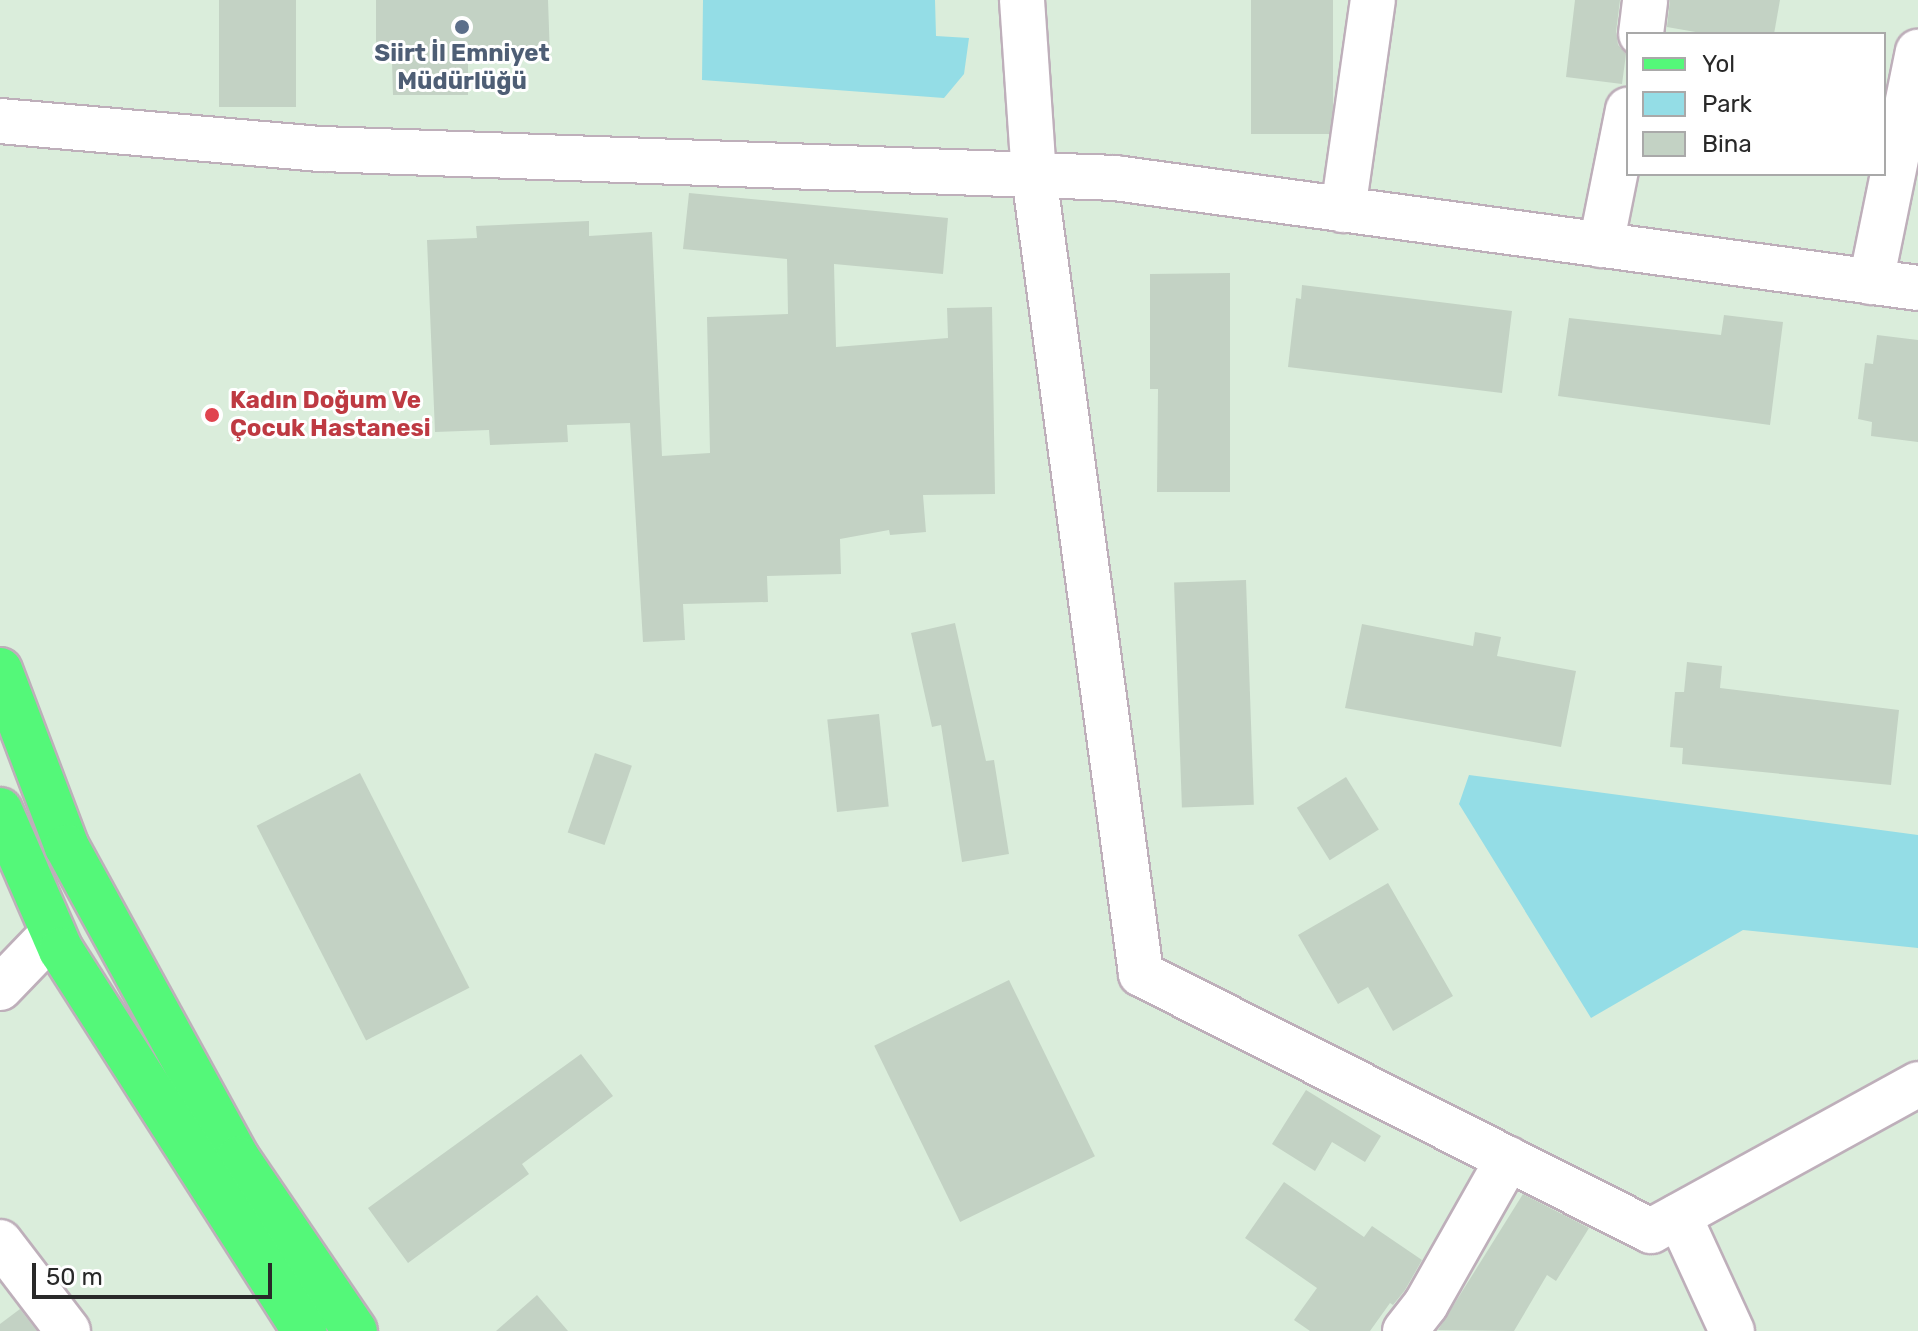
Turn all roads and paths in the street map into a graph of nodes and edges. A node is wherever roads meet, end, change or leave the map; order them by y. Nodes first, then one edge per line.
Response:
1 (1022, 0) edge
2 (1373, 0) edge
3 (1645, 0) edge
4 (1641, 32) edge
5 (1918, 52) edge
6 (1626, 120) edge
7 (0, 121) edge
8 (1034, 175) junction
9 (1343, 210) junction
10 (1601, 245) junction
11 (1871, 282) junction
12 (1918, 288) edge
13 (0, 670) edge
14 (0, 810) edge
15 (53, 933) junction
16 (0, 988) edge
17 (1918, 1084) edge
18 (1508, 1159) junction
19 (1679, 1216) junction
20 (8, 1269) edge
21 (68, 1331) edge
22 (305, 1331) edge
23 (355, 1331) edge
24 (1405, 1331) edge
25 (1732, 1331) edge

1 - 8 street
2 - 9 street
3 - 4 street
5 - 11 street
6 - 10 street
7 - 8 street
8 - 9 street
8 - 18 street
9 - 10 street
10 - 11 street
11 - 12 street
13 - 23 main road
14 - 15 main road
15 - 16 street
15 - 22 main road
17 - 19 street
18 - 19 street
18 - 24 street
19 - 25 street
20 - 21 street

